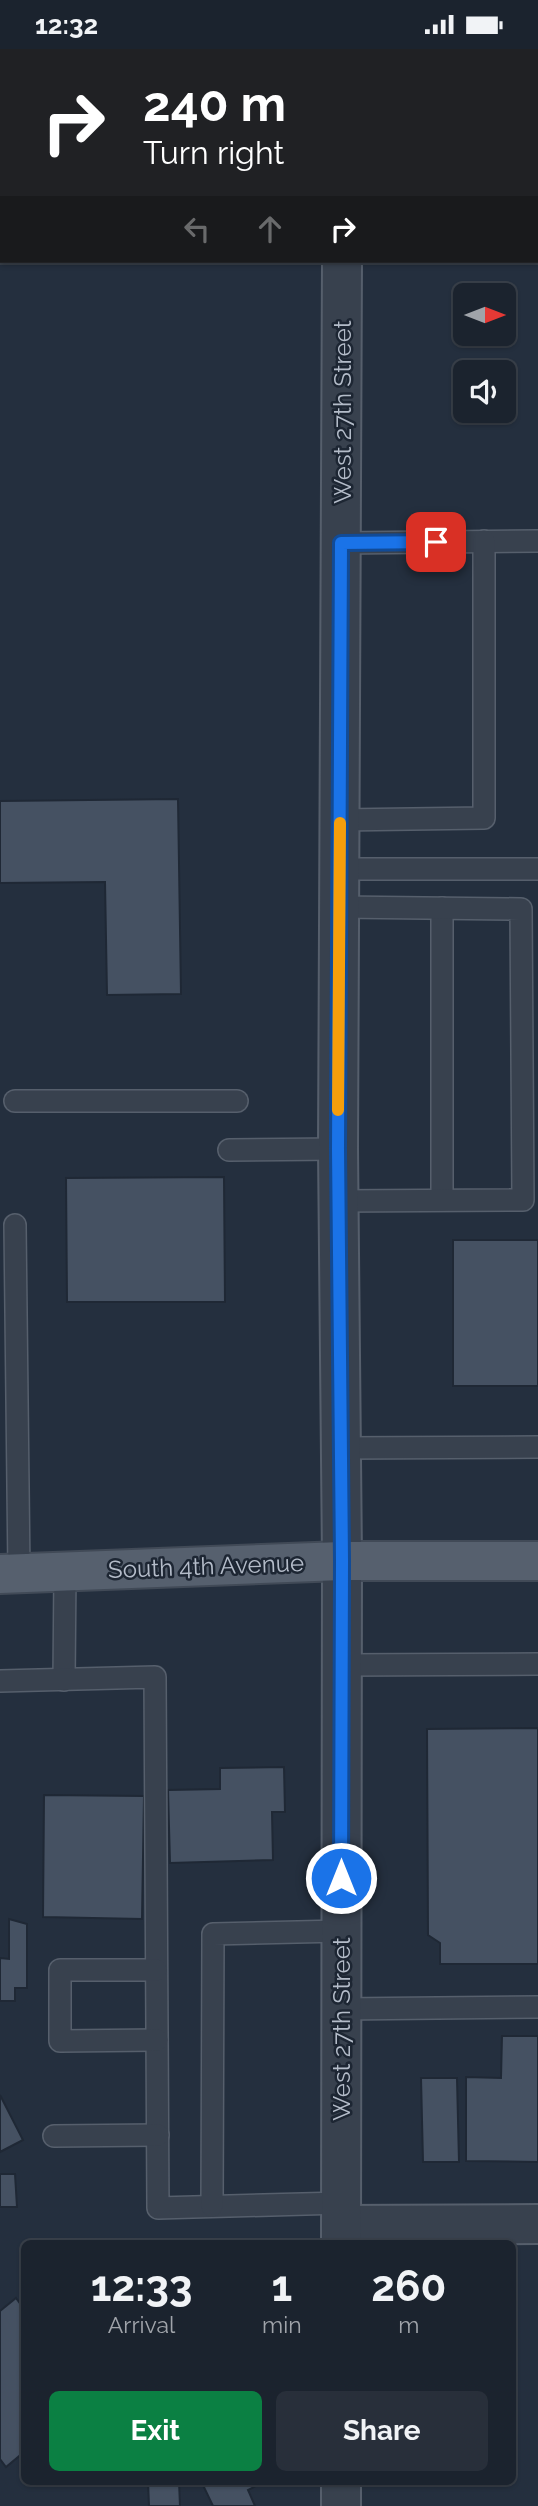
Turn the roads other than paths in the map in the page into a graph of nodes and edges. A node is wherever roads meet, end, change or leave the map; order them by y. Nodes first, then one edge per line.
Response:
1 (342, 263) edge
2 (484, 541) junction
3 (538, 541) edge
4 (341, 543) junction
5 (340, 820) junction
6 (538, 869) edge
7 (339, 888) junction
8 (442, 908) junction
9 (15, 1101) dead end
10 (237, 1101) dead end
11 (338, 1149) junction
12 (229, 1150) dead end
13 (338, 1201) junction
14 (442, 1201) junction
15 (15, 1225) dead end
16 (538, 1447) edge
17 (341, 1448) junction
18 (9, 1466) edge
19 (342, 1561) junction
20 (538, 1561) edge
21 (65, 1572) junction
22 (9, 1574) edge
23 (538, 1664) edge
24 (342, 1665) junction
25 (64, 1679) junction
26 (0, 1681) edge
27 (341, 1931) junction
28 (156, 1970) junction
29 (538, 2007) edge
30 (341, 2009) junction
31 (157, 2040) junction
32 (158, 2135) junction
33 (54, 2136) dead end
34 (212, 2206) junction
35 (341, 2224) edge
36 (538, 2224) edge
37 (341, 2485) edge
38 (341, 2506) edge

1 - 4 street, West 27th Street
2 - 3 lane
2 - 4 lane
2 - 5 lane
4 - 5 street, West 27th Street
5 - 7 street, West 27th Street
6 - 7 lane
7 - 8 lane
7 - 11 street, West 27th Street
8 - 14 lane
8 - 14 lane
9 - 10 lane
11 - 12 lane
11 - 13 street, West 27th Street
13 - 14 lane
13 - 17 street, West 27th Street
15 - 18 lane
16 - 17 lane
17 - 19 street, West 27th Street
18 - 22 lane
19 - 20 main road, South 4th Avenue
19 - 21 main road, South 4th Avenue
19 - 24 street, West 27th Street
21 - 22 main road, South 4th Avenue
21 - 25 lane
23 - 24 lane
24 - 27 street, West 27th Street
25 - 26 lane
25 - 28 lane
27 - 30 street, West 27th Street
27 - 34 lane
28 - 31 lane
28 - 31 lane
29 - 30 lane
30 - 35 street, West 27th Street
31 - 32 lane
32 - 33 lane
32 - 34 lane
34 - 35 lane
35 - 36 street
37 - 38 street

